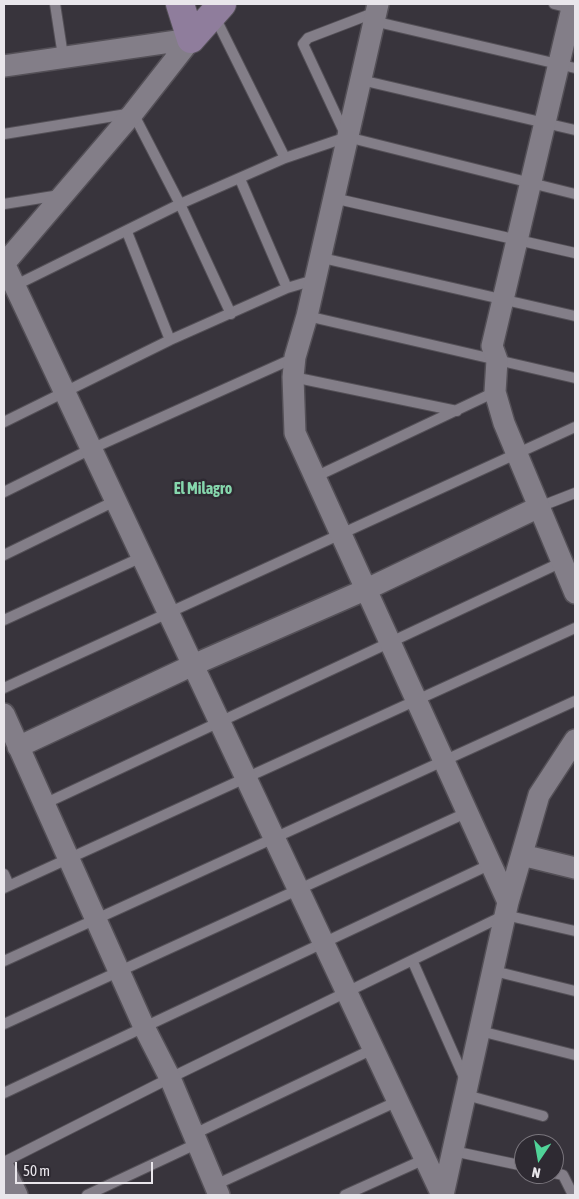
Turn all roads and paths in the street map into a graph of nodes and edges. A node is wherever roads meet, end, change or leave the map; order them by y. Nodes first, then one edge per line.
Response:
1 (55, 4) edge
2 (180, 4) edge
3 (569, 6) edge
4 (217, 8) edge
5 (375, 12) edge
6 (191, 39) junction
7 (63, 56) junction
8 (4, 66) edge
9 (567, 66) edge
10 (360, 80) junction
11 (133, 113) junction
12 (545, 123) junction
13 (575, 130) edge
14 (4, 134) edge
15 (347, 137) junction
16 (286, 158) junction
17 (240, 178) junction
18 (531, 184) junction
19 (575, 194) edge
20 (61, 195) junction
21 (332, 198) junction
22 (4, 204) edge
23 (180, 204) junction
24 (127, 232) junction
25 (517, 240) junction
26 (575, 253) edge
27 (318, 257) junction
28 (4, 263) edge
29 (314, 280) junction
30 (14, 286) junction
31 (287, 288) junction
32 (503, 300) junction
33 (231, 314) junction
34 (307, 316) junction
35 (575, 316) edge
36 (170, 340) junction
37 (497, 360) junction
38 (294, 367) junction
39 (575, 378) edge
40 (64, 392) junction
41 (495, 392) junction
42 (458, 411) junction
43 (4, 422) edge
44 (575, 427) edge
45 (91, 449) junction
46 (517, 453) junction
47 (315, 477) junction
48 (4, 492) edge
49 (575, 492) edge
50 (115, 501) junction
51 (539, 507) junction
52 (341, 532) junction
53 (4, 555) edge
54 (142, 557) junction
55 (568, 565) edge
56 (367, 588) junction
57 (575, 593) edge
58 (168, 613) junction
59 (4, 620) edge
60 (575, 628) edge
61 (390, 642) junction
62 (193, 665) junction
63 (4, 688) edge
64 (416, 701) junction
65 (575, 701) edge
66 (4, 714) edge
67 (219, 722) junction
68 (575, 740) edge
69 (18, 747) junction
70 (444, 761) junction
71 (246, 778) junction
72 (44, 804) junction
73 (468, 812) junction
74 (274, 838) junction
75 (522, 855) junction
76 (68, 859) junction
77 (491, 864) junction
78 (575, 868) edge
79 (4, 874) edge
80 (6, 887) edge
81 (298, 890) junction
82 (507, 909) junction
83 (96, 920) junction
84 (575, 931) edge
85 (323, 943) junction
86 (4, 961) edge
87 (413, 962) junction
88 (494, 971) junction
89 (119, 972) junction
90 (575, 991) edge
91 (346, 993) junction
92 (4, 1024) edge
93 (144, 1027) junction
94 (480, 1030) junction
95 (373, 1049) junction
96 (575, 1055) edge
97 (170, 1078) junction
98 (467, 1091) junction
99 (4, 1093) edge
100 (398, 1101) junction
101 (543, 1116) dead end
102 (194, 1140) junction
103 (453, 1151) junction
104 (425, 1159) junction
105 (4, 1162) edge
106 (514, 1164) edge
107 (4, 1168) edge
108 (564, 1175) edge
109 (217, 1190) edge
110 (17, 1195) edge
111 (87, 1195) edge
112 (345, 1195) edge
113 (443, 1195) edge
114 (573, 1195) edge

1 - 7 lane
2 - 6 street
3 - 9 street
4 - 6 street
4 - 16 lane
5 - 9 lane
5 - 10 street
5 - 15 lane
6 - 7 street
6 - 11 street
7 - 8 street
9 - 12 street
10 - 12 lane
10 - 15 street
11 - 14 lane
11 - 20 street
11 - 23 lane
12 - 13 lane
12 - 18 street
15 - 16 lane
15 - 18 lane
15 - 21 street
16 - 17 lane
17 - 23 lane
17 - 31 lane
18 - 19 lane
18 - 25 street
20 - 22 lane
20 - 28 street
21 - 25 lane
21 - 27 street
23 - 24 lane
23 - 33 lane
24 - 30 lane
24 - 36 lane
25 - 26 lane
25 - 32 street
27 - 29 street
27 - 32 lane
28 - 30 street
29 - 31 lane
29 - 34 street
30 - 40 street
31 - 33 lane
32 - 35 lane
32 - 37 street
33 - 36 lane
34 - 37 lane
34 - 38 street
36 - 40 lane
37 - 39 lane
37 - 41 street
38 - 42 lane
38 - 45 lane
38 - 47 street
40 - 43 lane
40 - 45 street
41 - 42 lane
41 - 46 street
42 - 47 lane
44 - 46 lane
45 - 48 lane
45 - 50 street
46 - 51 street
46 - 52 lane
47 - 52 street
49 - 51 lane
50 - 53 lane
50 - 54 street
51 - 55 street
51 - 56 street
52 - 56 street
52 - 58 lane
54 - 58 street
54 - 59 lane
55 - 57 street
55 - 61 lane
56 - 61 street
56 - 62 street
58 - 62 street
58 - 63 lane
60 - 64 lane
61 - 64 street
61 - 67 lane
62 - 67 street
62 - 69 street
64 - 70 street
64 - 71 lane
65 - 70 lane
66 - 69 street
67 - 71 street
67 - 72 lane
68 - 75 street
69 - 72 street
70 - 73 street
70 - 74 lane
71 - 74 street
71 - 76 lane
72 - 76 street
73 - 77 street
73 - 81 lane
74 - 81 street
74 - 83 lane
75 - 78 street
75 - 82 street
76 - 80 lane
76 - 83 street
77 - 82 street
77 - 85 lane
79 - 80 lane
81 - 85 street
81 - 89 lane
82 - 84 lane
82 - 87 lane
82 - 88 street
83 - 86 lane
83 - 89 street
85 - 91 street
85 - 93 lane
87 - 91 lane
87 - 98 lane
88 - 90 lane
88 - 94 street
89 - 92 lane
89 - 93 street
91 - 95 street
91 - 97 lane
93 - 97 street
93 - 99 lane
94 - 96 lane
94 - 98 street
95 - 100 street
95 - 102 lane
97 - 102 street
97 - 105 lane
98 - 101 lane
98 - 103 street
100 - 104 street
100 - 109 lane
102 - 109 street
102 - 111 lane
103 - 106 lane
103 - 113 street
104 - 112 lane
104 - 113 street
107 - 110 street
108 - 114 lane

